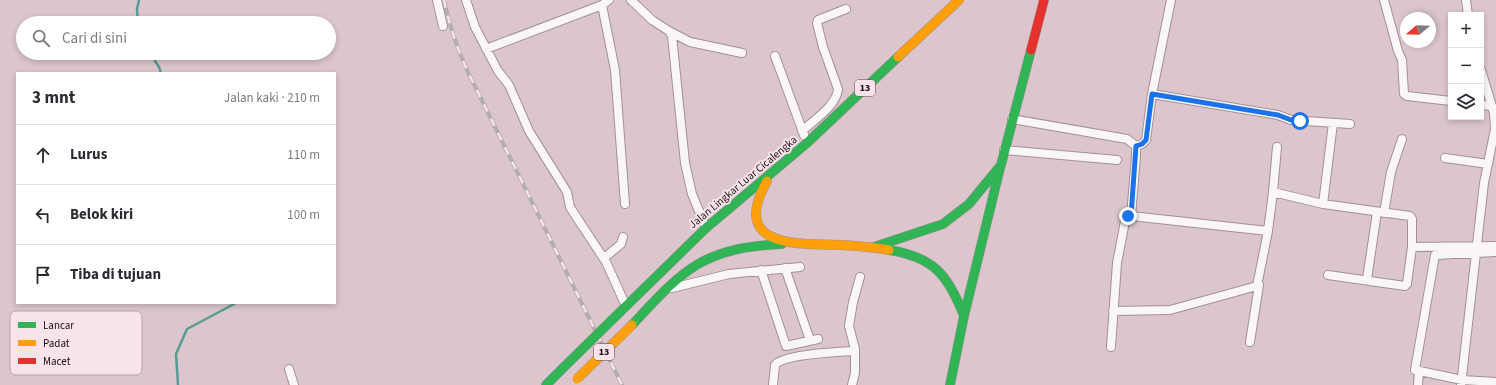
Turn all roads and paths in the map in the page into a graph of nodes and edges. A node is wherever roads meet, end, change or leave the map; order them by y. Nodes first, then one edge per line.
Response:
1 (437, 0) edge
2 (466, 0) edge
3 (631, 0) edge
4 (959, 0) edge
5 (1034, 0) edge
6 (1044, 0) edge
7 (1171, 0) edge
8 (1384, 0) edge
9 (1466, 0) edge
10 (606, 2) edge
11 (846, 8) dead end
12 (1468, 12) edge
13 (1040, 16) junction
14 (443, 26) dead end
15 (669, 31) junction
16 (486, 49) junction
17 (742, 52) dead end
18 (775, 56) dead end
19 (1484, 80) edge
20 (1152, 94) junction
21 (1448, 101) edge
22 (1484, 105) edge
23 (1492, 106) junction
24 (1012, 119) junction
25 (1333, 123) junction
26 (1350, 124) dead end
27 (802, 131) junction
28 (1402, 139) dead end
29 (807, 143) junction
30 (1136, 146) junction
31 (1277, 147) dead end
32 (1004, 150) junction
33 (1445, 158) dead end
34 (1116, 160) dead end
35 (1488, 164) junction
36 (1001, 165) junction
37 (770, 174) junction
38 (1272, 192) junction
39 (625, 204) dead end
40 (1323, 204) junction
41 (1381, 213) junction
42 (1131, 216) junction
43 (706, 228) junction
44 (1268, 231) junction
45 (623, 237) dead end
46 (791, 243) junction
47 (1496, 246) edge
48 (874, 247) junction
49 (1412, 247) junction
50 (1477, 250) junction
51 (1496, 252) edge
52 (604, 258) junction
53 (800, 266) dead end
54 (786, 268) junction
55 (761, 270) junction
56 (1328, 275) dead end
57 (860, 276) dead end
58 (1367, 280) junction
59 (1259, 285) junction
60 (667, 289) junction
61 (626, 306) junction
62 (1112, 311) junction
63 (964, 316) junction
64 (1250, 342) dead end
65 (1111, 347) dead end
66 (855, 352) junction
67 (289, 369) dead end
68 (1420, 372) junction
69 (574, 382) edge
70 (1496, 382) edge
71 (1462, 383) edge
72 (294, 385) edge
73 (546, 385) edge
74 (773, 385) edge
75 (852, 385) edge
76 (950, 385) edge
77 (1418, 385) edge

1 - 14 street
2 - 16 street
3 - 15 street
4 - 29 main road, Jalan Lingkar Luar Cicalengka / 13
5 - 13 main road
6 - 13 main road, 13
7 - 20 street
8 - 21 street
9 - 12 street
10 - 16 street
10 - 39 street
11 - 27 street
13 - 24 main road, 13
15 - 17 street
15 - 43 street
16 - 52 street
18 - 27 street
19 - 23 street
20 - 25 street
20 - 30 street
22 - 23 street
23 - 35 street
24 - 30 street
24 - 32 main road, 13
25 - 26 street
25 - 40 street
27 - 29 street
28 - 41 street
29 - 37 main road, Jalan Lingkar Luar Cicalengka / 13
30 - 42 street
31 - 38 street
32 - 34 street
32 - 36 main road, 13
33 - 35 street
35 - 50 street
36 - 48 main road, 13
36 - 63 main road
37 - 43 main road, Jalan Lingkar Luar Cicalengka / 13
37 - 46 main road
38 - 40 street
38 - 44 street
40 - 41 street
41 - 49 street
41 - 58 street
42 - 44 street
42 - 62 street
43 - 61 main road, Jalan Lingkar Luar Cicalengka / 13
44 - 59 street
45 - 52 street
46 - 48 main road, 13
46 - 60 main road, 13
47 - 50 street
48 - 63 main road
49 - 50 street
49 - 58 street
50 - 51 street
50 - 68 street
50 - 71 street
52 - 61 street
53 - 54 street
54 - 55 street
54 - 55 street
55 - 60 street
56 - 58 street
57 - 66 street
59 - 62 street
59 - 64 street
60 - 69 main road, 13, bridge
61 - 73 main road, Jalan Lingkar Luar Cicalengka / 13, bridge
62 - 65 street
63 - 76 main road
66 - 74 street
66 - 75 street
67 - 72 street
68 - 71 street
68 - 77 street
70 - 71 street

